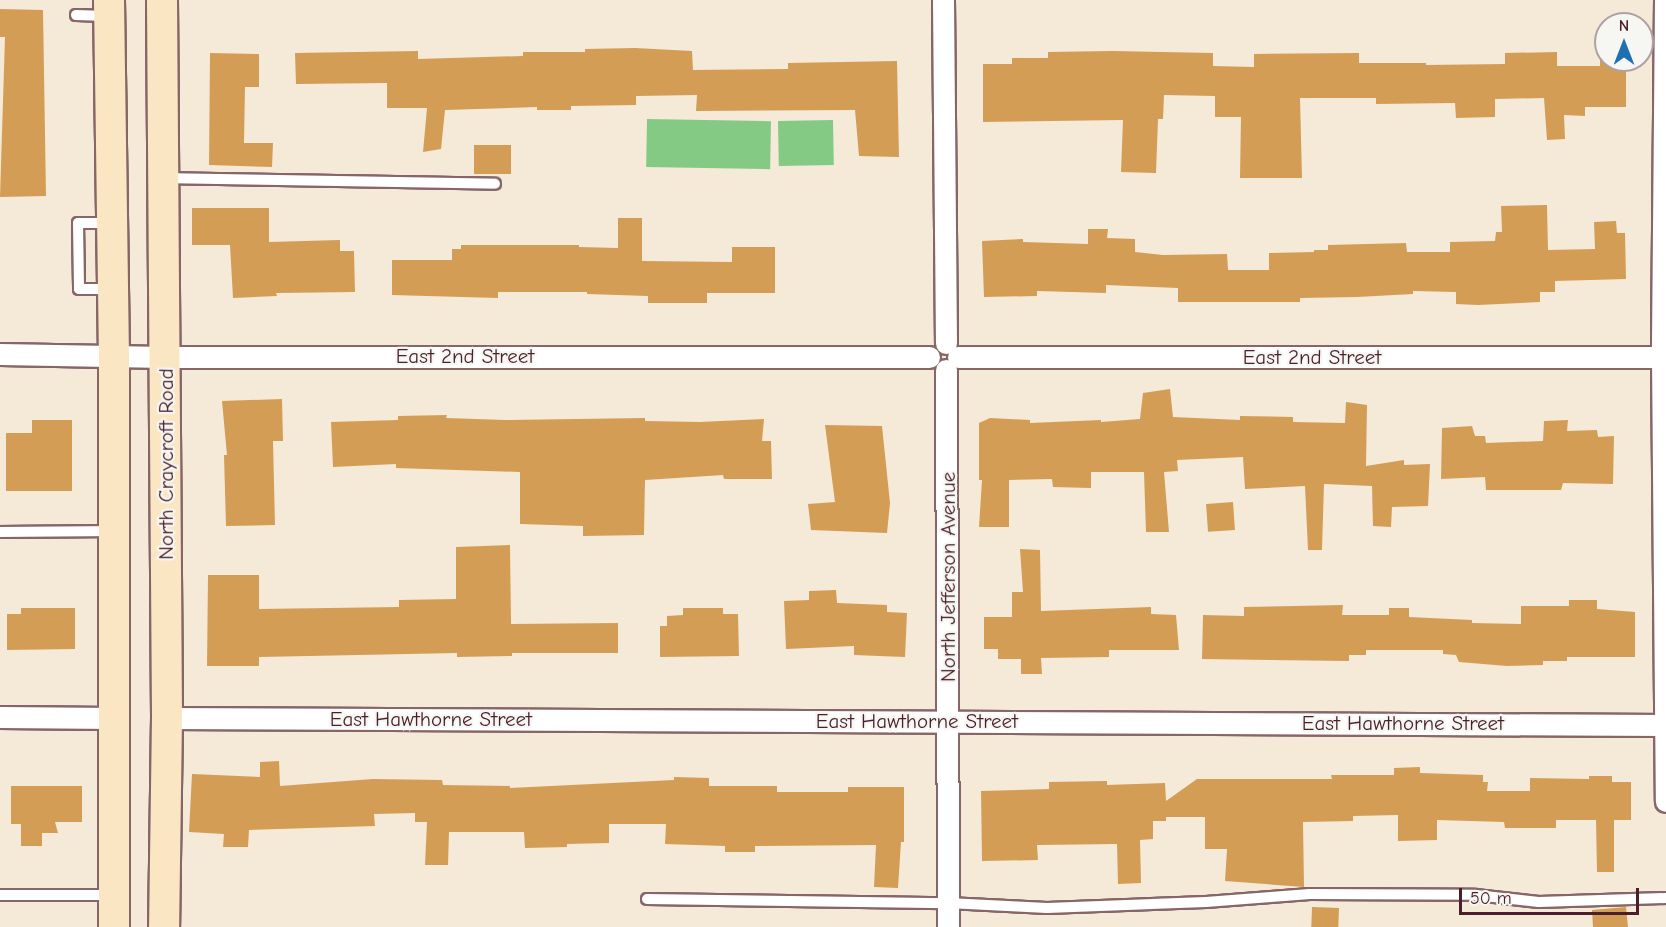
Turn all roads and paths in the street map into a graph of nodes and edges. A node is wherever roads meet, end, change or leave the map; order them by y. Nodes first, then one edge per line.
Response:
1 (162, 0) edge
2 (943, 0) edge
3 (1665, 0) edge
4 (110, 8) edge
5 (76, 15) dead end
6 (164, 178) junction
7 (495, 184) dead end
8 (112, 223) junction
9 (112, 289) junction
10 (0, 354) edge
11 (114, 355) junction
12 (950, 356) junction
13 (165, 357) junction
14 (1664, 357) edge
15 (113, 531) junction
16 (0, 532) edge
17 (0, 717) edge
18 (114, 718) junction
19 (167, 718) junction
20 (949, 721) junction
21 (1666, 725) edge
22 (1666, 801) edge
23 (0, 895) edge
24 (114, 895) junction
25 (1666, 898) edge
26 (647, 899) dead end
27 (948, 903) junction
28 (114, 927) edge
29 (164, 927) edge
30 (948, 927) edge

1 - 6 main road, North Craycroft Road
2 - 12 street, North Jefferson Avenue
3 - 14 street
4 - 5 lane
4 - 8 main road
6 - 7 lane
6 - 13 main road, North Craycroft Road
8 - 9 main road
8 - 9 lane
9 - 11 main road
10 - 11 street, East 2nd Street
11 - 13 street, East 2nd Street
11 - 15 main road
12 - 13 street, East 2nd Street
12 - 14 street, East 2nd Street
12 - 20 street, North Jefferson Avenue
13 - 19 main road, North Craycroft Road
14 - 21 street
15 - 16 lane
15 - 18 main road
17 - 18 street
18 - 24 main road
19 - 20 street, East Hawthorne Street
19 - 29 main road, North Craycroft Road
20 - 21 street, East Hawthorne Street
20 - 27 street, North Jefferson Avenue
21 - 22 street
23 - 24 lane
24 - 28 main road
25 - 27 lane
26 - 27 lane
27 - 30 street, North Jefferson Avenue

